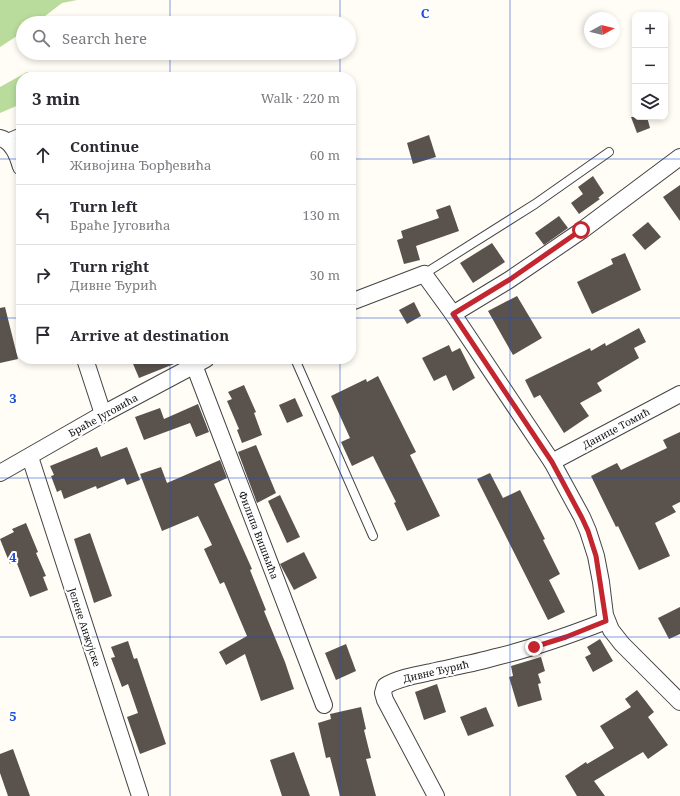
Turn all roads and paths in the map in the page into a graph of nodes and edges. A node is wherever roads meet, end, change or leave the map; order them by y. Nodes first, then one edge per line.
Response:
1 (16, 134) edge
2 (2, 139) edge
3 (609, 152) dead end
4 (16, 155) edge
5 (680, 157) edge
6 (424, 274) junction
7 (356, 300) edge
8 (453, 314) junction
9 (86, 364) edge
10 (196, 364) edge
11 (201, 364) edge
12 (297, 364) edge
13 (680, 394) edge
14 (103, 414) junction
15 (30, 457) junction
16 (552, 462) junction
17 (0, 473) edge
18 (373, 536) dead end
19 (606, 621) junction
20 (680, 702) edge
21 (324, 705) dead end
22 (140, 796) edge
23 (436, 796) edge

1 - 2 lane
2 - 4 street
3 - 6 lane
5 - 8 street
6 - 7 street
6 - 8 street
8 - 16 street
9 - 14 street
10 - 14 street, Браће Југовића
11 - 21 street, Филипа Вишњића
12 - 18 lane
13 - 16 street, Данице Томић
14 - 15 street, Браће Југовића
15 - 17 street, Браће Југовића
15 - 22 street, Јелене Анжујске
16 - 19 street
19 - 20 street
19 - 23 street, Дивне Ђурић

